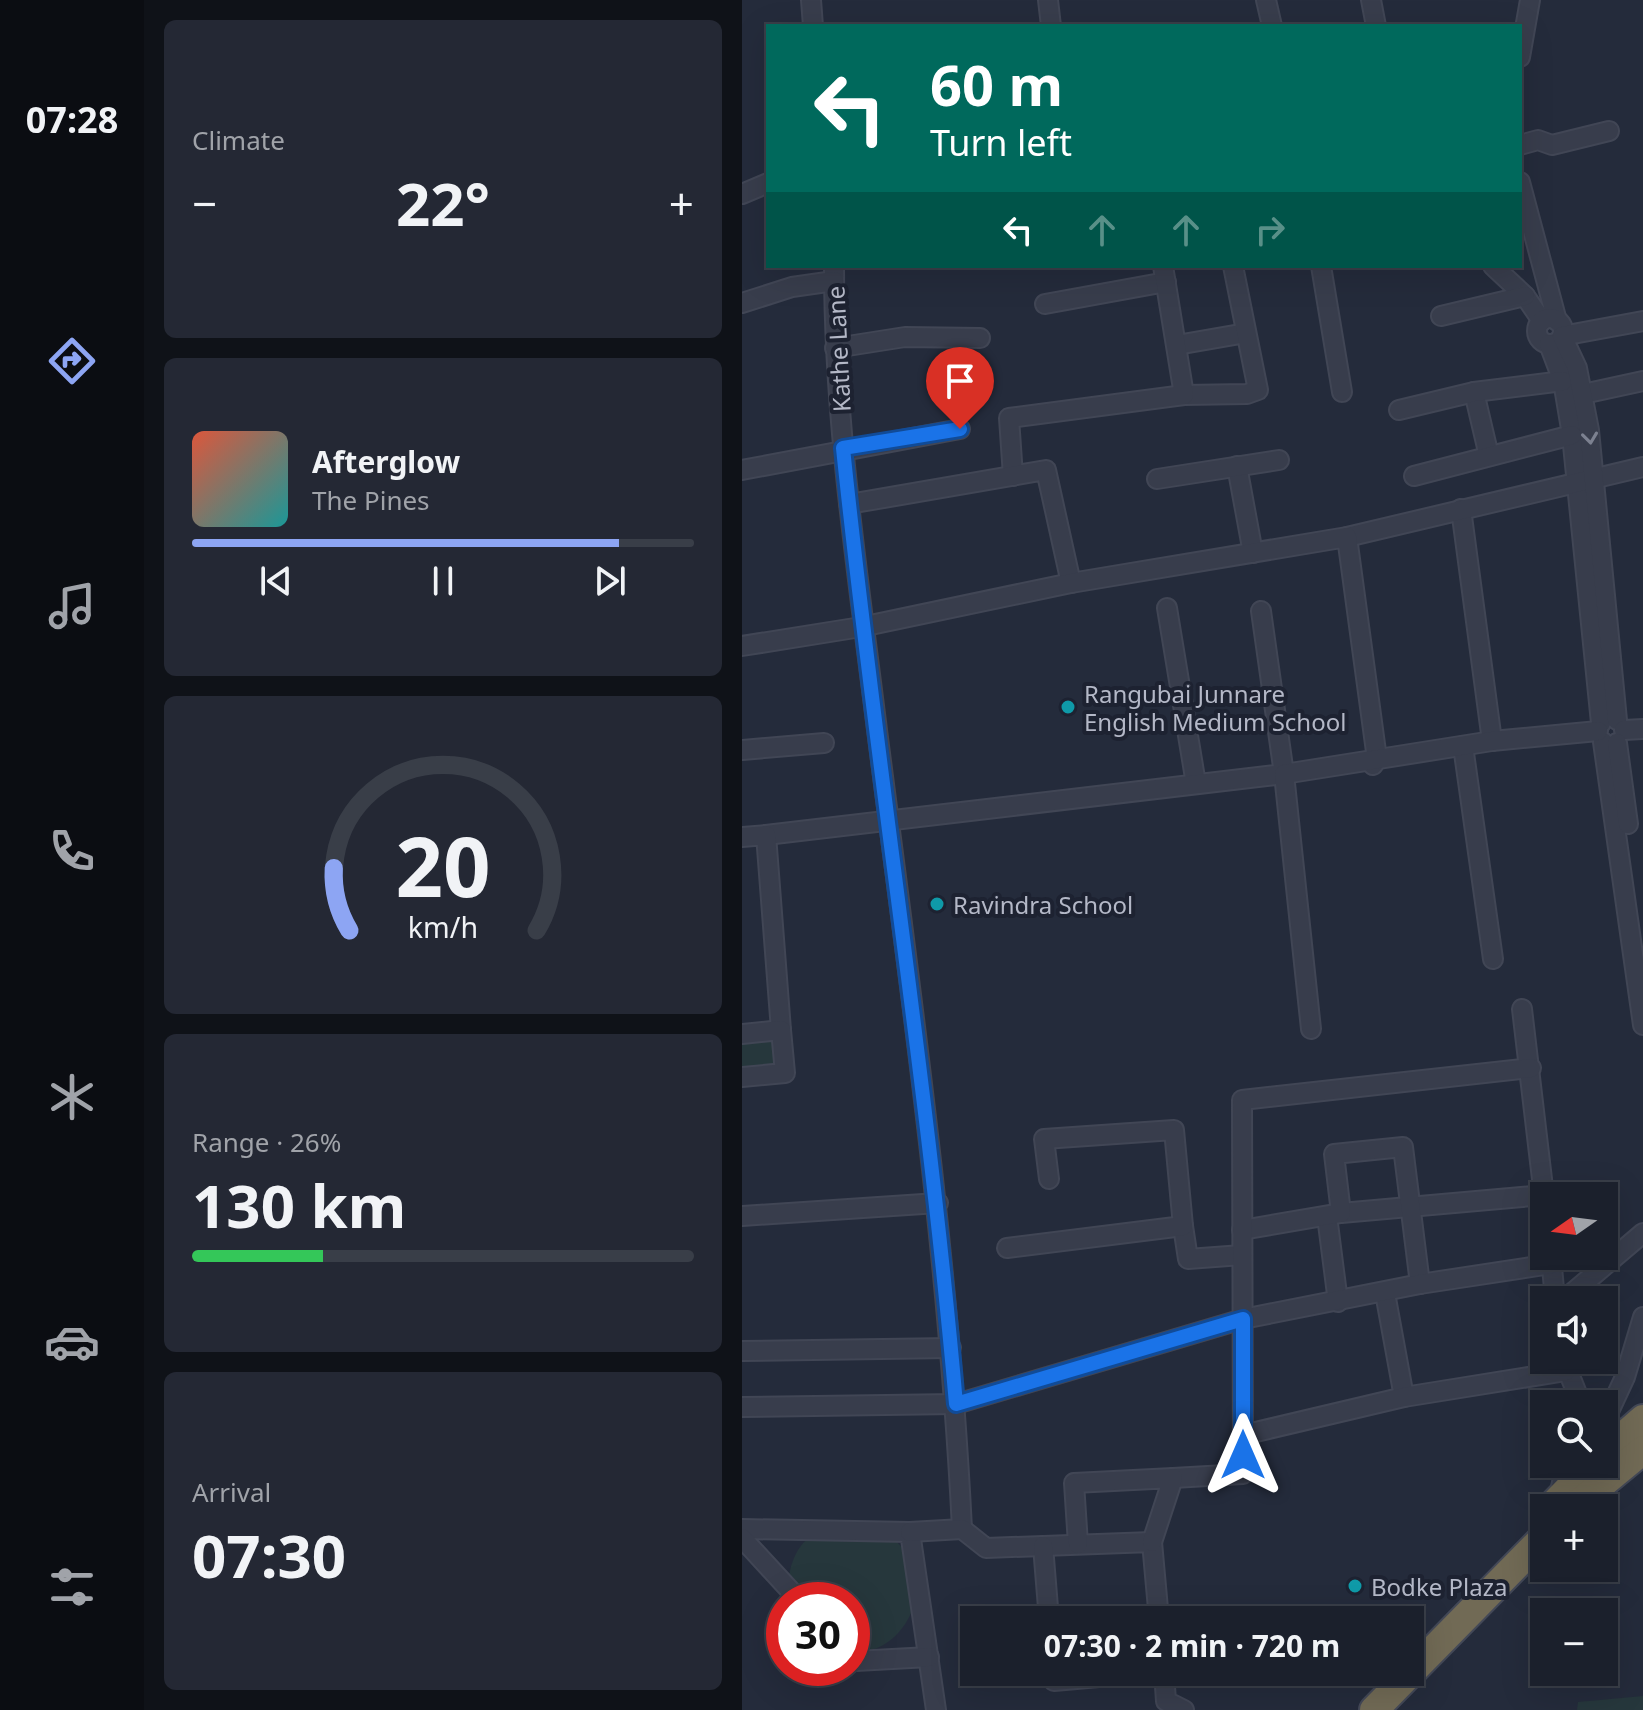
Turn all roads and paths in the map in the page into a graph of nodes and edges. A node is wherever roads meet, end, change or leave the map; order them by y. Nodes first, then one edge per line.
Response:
1 (811, 0) edge
2 (1048, 0) edge
3 (1266, 0) edge
4 (1371, 0) edge
5 (1530, 0) edge
6 (813, 24) edge
7 (1051, 24) edge
8 (1272, 24) edge
9 (1376, 24) edge
10 (1522, 46) edge
11 (1609, 131) dead end
12 (1522, 144) edge
13 (766, 184) edge
14 (1522, 191) edge
15 (742, 194) edge
16 (1233, 268) edge
17 (1321, 268) edge
18 (1495, 268) edge
19 (834, 273) edge
20 (1164, 274) edge
21 (1525, 296) junction
22 (742, 303) edge
23 (1045, 304) dead end
24 (1441, 316) dead end
25 (1643, 321) edge
26 (1552, 331) junction
27 (1246, 333) junction
28 (980, 338) dead end
29 (1177, 345) junction
30 (835, 348) junction
31 (1563, 381) junction
32 (1643, 381) edge
33 (1342, 392) dead end
34 (1474, 392) junction
35 (1583, 394) junction
36 (1184, 395) junction
37 (1399, 410) dead end
38 (960, 429) dead end
39 (1572, 435) junction
40 (843, 448) junction
41 (1489, 456) junction
42 (1279, 460) dead end
43 (1237, 466) junction
44 (1643, 467) edge
45 (742, 470) edge
46 (1013, 476) junction
47 (1414, 476) dead end
48 (1157, 479) dead end
49 (1587, 480) junction
50 (849, 504) junction
51 (1461, 509) junction
52 (1347, 537) junction
53 (1253, 553) junction
54 (1071, 583) junction
55 (1167, 608) dead end
56 (1261, 611) dead end
57 (861, 627) junction
58 (742, 646) edge
59 (1643, 729) edge
60 (1610, 732) junction
61 (1492, 741) junction
62 (824, 743) dead end
63 (1463, 746) junction
64 (742, 750) edge
65 (1375, 762) junction
66 (1284, 774) junction
67 (1196, 784) junction
68 (888, 821) junction
69 (766, 835) junction
70 (742, 837) edge
71 (1640, 943) edge
72 (1493, 959) dead end
73 (1522, 1009) dead end
74 (1643, 1025) edge
75 (1311, 1029) dead end
76 (781, 1030) junction
77 (742, 1034) edge
78 (1531, 1068) junction
79 (742, 1077) edge
80 (1049, 1179) dead end
81 (1543, 1182) edge
82 (1530, 1197) edge
83 (938, 1203) junction
84 (1409, 1205) junction
85 (1334, 1214) junction
86 (742, 1216) edge
87 (1183, 1226) junction
88 (1242, 1230) junction
89 (1643, 1233) edge
90 (1007, 1248) dead end
91 (1242, 1255) junction
92 (1530, 1264) edge
93 (1420, 1284) junction
94 (1581, 1286) edge
95 (1385, 1293) junction
96 (1338, 1302) junction
97 (1643, 1317) edge
98 (1243, 1319) junction
99 (951, 1348) junction
100 (742, 1351) edge
101 (1530, 1373) edge
102 (1404, 1397) junction
103 (956, 1404) junction
104 (742, 1407) edge
105 (1643, 1419) edge
106 (1243, 1435) junction
107 (1619, 1439) edge
108 (1173, 1478) junction
109 (1581, 1478) edge
110 (1567, 1494) edge
111 (1568, 1494) edge
112 (742, 1529) edge
113 (962, 1529) junction
114 (910, 1532) junction
115 (1530, 1532) edge
116 (742, 1538) edge
117 (1152, 1542) junction
118 (1078, 1544) junction
119 (1043, 1546) junction
120 (1530, 1551) edge
121 (782, 1582) edge
122 (1048, 1606) edge
123 (1158, 1606) edge
124 (1424, 1635) edge
125 (929, 1657) junction
126 (870, 1660) edge
127 (1165, 1686) edge
128 (1374, 1686) edge
129 (936, 1710) edge
130 (1184, 1710) edge
131 (1350, 1710) edge
132 (1374, 1710) edge

1 - 6 street
2 - 7 street
3 - 8 street
4 - 9 street
5 - 10 street
11 - 12 street
13 - 15 street
14 - 26 street
16 - 27 street
17 - 33 street
18 - 21 street
19 - 22 street
19 - 30 street, Kathe Lane
20 - 23 street
20 - 29 street
21 - 24 street
21 - 26 street
25 - 26 street
26 - 31 street
26 - 35 street
27 - 29 street
27 - 36 street
28 - 30 street
29 - 36 street
30 - 40 street, Kathe Lane
31 - 34 street
31 - 39 street
32 - 35 street
34 - 37 street
34 - 41 street
35 -> 49 street
36 - 46 street
38 - 40 street
39 - 41 street
39 - 49 street
40 - 45 street
40 - 50 street, Kathe Lane
41 - 47 street
42 - 43 street
43 - 48 street
43 - 53 street
44 - 49 street
46 - 50 street
46 - 54 street
49 - 51 street
49 - 60 street
50 - 57 street, Kathe Lane
51 - 52 street
51 - 61 street
52 - 53 street
52 - 65 street
53 - 54 street
54 - 57 street
55 - 67 street
56 - 66 street
57 - 58 street
57 - 68 street, Kathe Lane
59 - 60 street
60 - 61 street
60 - 71 street
61 - 63 street
62 - 64 street
63 - 65 street
63 - 72 street
65 - 66 street
66 - 67 street
66 - 75 street
67 - 68 street
68 - 69 street
68 - 83 street, Kathe Lane
69 - 70 street
69 - 76 street
71 - 74 street
73 - 78 street
76 - 77 street
76 - 79 street
78 - 81 street
78 - 88 street
80 - 87 street
82 - 84 street
83 - 86 street
83 - 99 street, Kathe Lane
84 - 85 street
84 - 85 street
84 - 93 street
85 - 88 street
85 - 96 street
87 - 90 street
87 - 91 street
88 - 91 street
89 - 94 street
91 - 98 street
92 - 93 street
93 - 95 street
95 - 96 street
95 - 102 street
96 - 98 street
97 - 107 street
98 - 103 street
98 - 106 street
99 - 100 street
99 - 103 street, Kathe Lane
101 - 102 street
102 - 106 street
103 - 104 street
103 - 113 street, Kathe Lane
105 - 107 highway
106 - 108 street
107 - 111 highway
108 - 117 street
108 - 118 street
109 - 110 highway
112 - 114 street
113 - 114 street
113 - 119 street
114 - 125 street
115 - 124 highway
116 - 121 street
117 - 118 street
117 - 123 street
118 - 119 street
119 - 122 street
120 - 132 highway
125 - 126 street
125 - 129 street
127 - 130 street
128 - 131 highway

